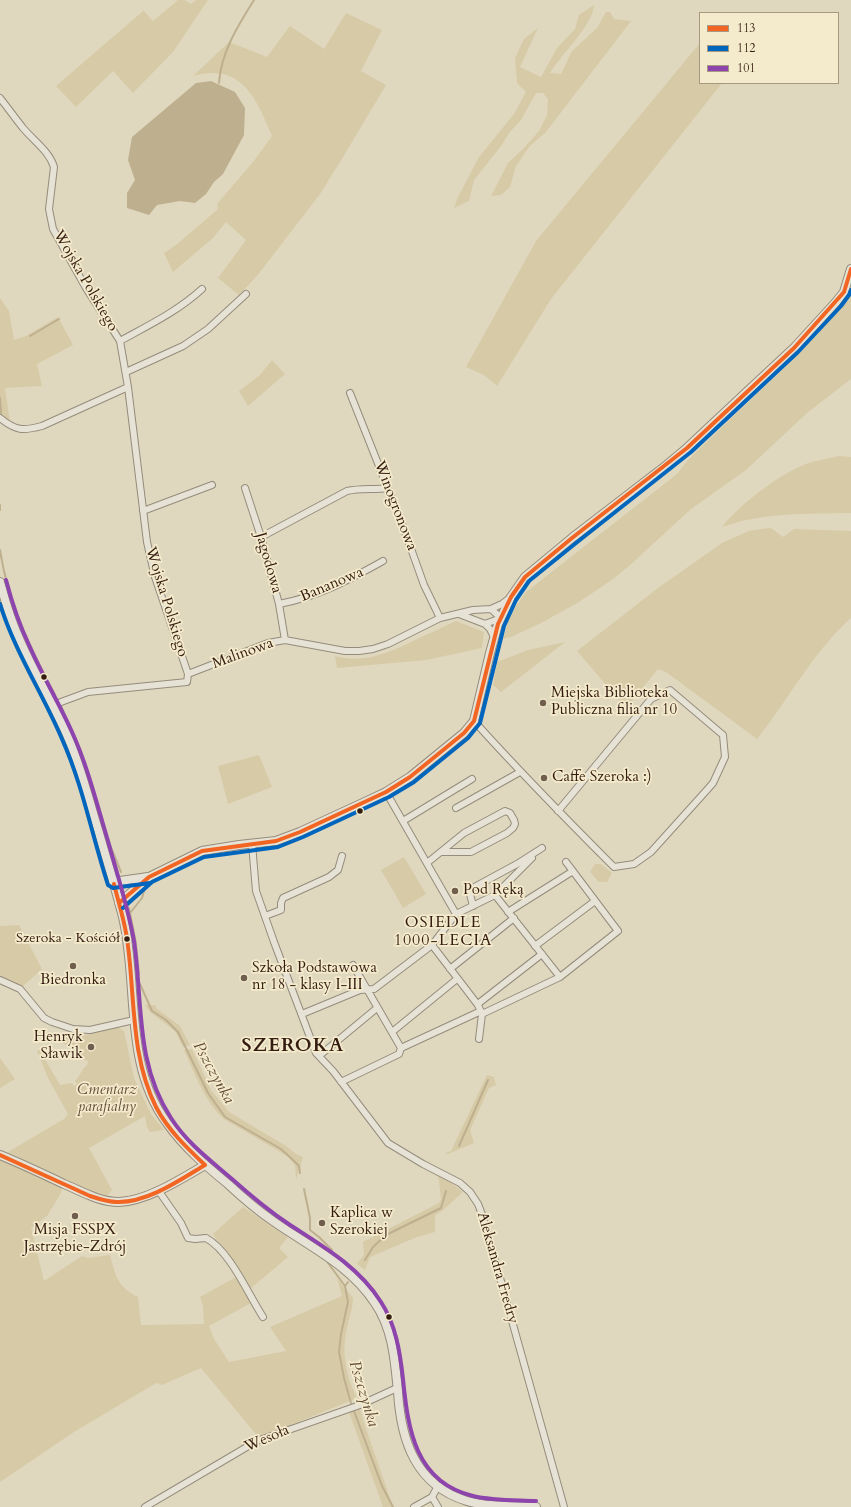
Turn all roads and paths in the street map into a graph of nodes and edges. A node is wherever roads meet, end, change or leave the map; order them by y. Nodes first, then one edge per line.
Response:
1 (0, 98) edge
2 (851, 269) edge
3 (202, 288) dead end
4 (246, 294) dead end
5 (120, 341) junction
6 (126, 372) junction
7 (128, 387) junction
8 (350, 393) dead end
9 (0, 418) edge
10 (212, 485) dead end
11 (245, 488) dead end
12 (388, 488) junction
13 (143, 511) junction
14 (261, 537) junction
15 (383, 561) dead end
16 (0, 582) edge
17 (511, 597) junction
18 (279, 604) junction
19 (491, 609) junction
20 (459, 614) junction
21 (440, 618) junction
22 (501, 618) junction
23 (485, 624) junction
24 (494, 637) junction
25 (285, 640) junction
26 (188, 674) junction
27 (53, 705) junction
28 (474, 721) junction
29 (520, 772) junction
30 (472, 779) dead end
31 (386, 792) junction
32 (456, 808) dead end
33 (558, 811) junction
34 (403, 821) junction
35 (252, 844) junction
36 (442, 852) junction
37 (342, 856) dead end
38 (566, 862) dead end
39 (428, 863) junction
40 (573, 871) junction
41 (149, 877) junction
42 (113, 882) junction
43 (495, 895) junction
44 (595, 901) junction
45 (119, 903) junction
46 (473, 906) junction
47 (508, 912) junction
48 (456, 914) junction
49 (265, 916) junction
50 (514, 918) junction
51 (432, 945) junction
52 (536, 946) junction
53 (542, 954) junction
54 (353, 965) dead end
55 (450, 970) junction
56 (560, 977) junction
57 (457, 979) junction
58 (0, 980) edge
59 (368, 990) junction
60 (378, 1008) junction
61 (480, 1010) junction
62 (302, 1014) junction
63 (134, 1020) junction
64 (392, 1032) junction
65 (479, 1039) dead end
66 (401, 1048) junction
67 (319, 1056) junction
68 (341, 1082) junction
69 (0, 1155) edge
70 (205, 1165) junction
71 (158, 1190) junction
72 (263, 1317) dead end
73 (397, 1388) junction
74 (438, 1486) junction
75 (432, 1497) junction
76 (145, 1507) edge
77 (414, 1507) edge
78 (438, 1507) edge
79 (536, 1507) edge
80 (564, 1507) edge

1 - 5 street, Wojska Polskiego
2 - 17 street
3 - 5 street
4 - 6 street
5 - 6 street, Wojska Polskiego
6 - 7 street, Wojska Polskiego
7 - 9 street
7 - 13 street, Wojska Polskiego
8 - 12 street, Winogronowa
10 - 13 street
11 - 14 street, Jagodowa
12 - 14 street
12 - 21 street, Winogronowa
13 - 26 street, Wojska Polskiego
14 - 18 street, Jagodowa
15 - 18 street, Bananowa
16 - 27 street
17 - 19 street
17 - 22 street
18 - 25 street, Jagodowa
19 - 20 street, Malinowa
19 - 22 street
20 - 21 street, Malinowa
20 - 23 street
21 - 25 street, Malinowa
22 - 23 street
22 - 24 street
23 - 24 street
24 - 28 street
25 - 26 street, Malinowa
26 - 27 street, Malinowa
27 - 42 street
28 - 29 street
28 - 31 street
29 - 32 street
29 - 33 street
30 - 34 street
31 - 34 street
31 - 35 street
33 - 33 street
34 - 39 street
35 - 41 street
35 - 49 street, Aleksandra Fredry
36 - 36 street
36 - 39 street
37 - 49 street
38 - 40 street
39 - 48 street
40 - 44 street
40 - 47 street
41 - 42 street
41 - 45 street
42 - 45 street
43 - 46 street
43 - 46 street
43 - 47 street
44 - 52 street
44 - 56 street
45 - 63 street
46 - 48 street
47 - 50 street
48 - 51 street
49 - 62 street, Aleksandra Fredry
50 - 52 street
50 - 55 street
51 - 55 street
51 - 59 street
52 - 53 street
53 - 56 street
53 - 61 street
54 - 59 street
55 - 57 street
56 - 61 street
57 - 61 street
57 - 64 street
58 - 63 street
59 - 60 street
59 - 62 street
60 - 64 street
60 - 67 street
61 - 65 street
61 - 66 street
62 - 67 street, Aleksandra Fredry
63 - 70 street
64 - 66 street
66 - 68 street
67 - 68 street, Aleksandra Fredry
68 - 80 street, Aleksandra Fredry
69 - 71 street
70 - 71 street
70 - 73 street
71 - 72 street
73 - 74 street
73 - 76 street, Wesoła
74 - 75 street
74 - 79 street
75 - 77 street
75 - 78 street

